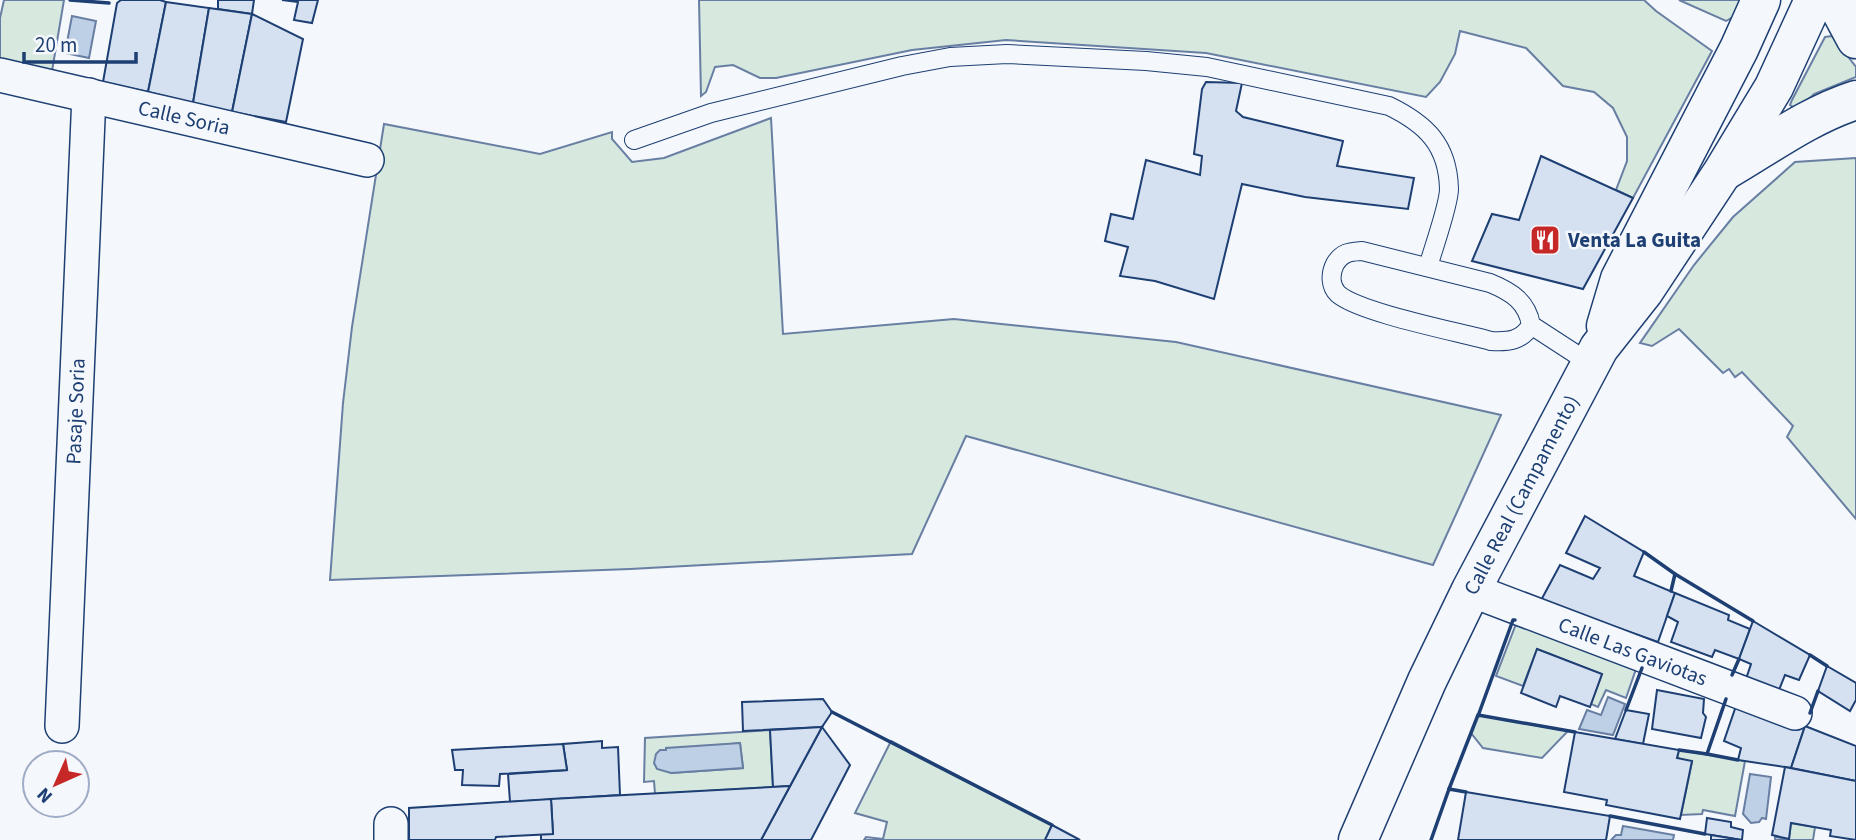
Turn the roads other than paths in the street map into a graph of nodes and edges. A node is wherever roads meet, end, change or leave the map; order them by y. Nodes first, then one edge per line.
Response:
1 (1761, 0) edge
2 (1789, 0) edge
3 (1814, 0) edge
4 (1835, 0) edge
5 (1856, 39) edge
6 (1739, 49) junction
7 (0, 75) edge
8 (89, 95) junction
9 (1856, 100) edge
10 (634, 140) dead end
11 (367, 160) dead end
12 (1722, 173) junction
13 (1428, 267) junction
14 (1531, 326) junction
15 (1595, 356) junction
16 (1471, 590) junction
17 (1795, 713) dead end
18 (62, 726) dead end
19 (1359, 840) edge

1 - 6 highway
2 - 6 highway
3 - 12 highway, Calle Real (Campamento)
4 - 5 highway
6 - 15 highway
7 - 8 street, Calle Soria
8 - 11 street, Calle Soria
8 - 18 street, Pasaje Soria
9 - 12 highway
10 - 13 lane
12 - 15 highway, Calle Real (Campamento)
13 - 14 lane
13 - 14 lane
14 - 15 lane
15 - 16 highway, Calle Real (Campamento)
16 - 17 street, Calle Las Gaviotas
16 - 19 highway, Calle Real (Campamento)

